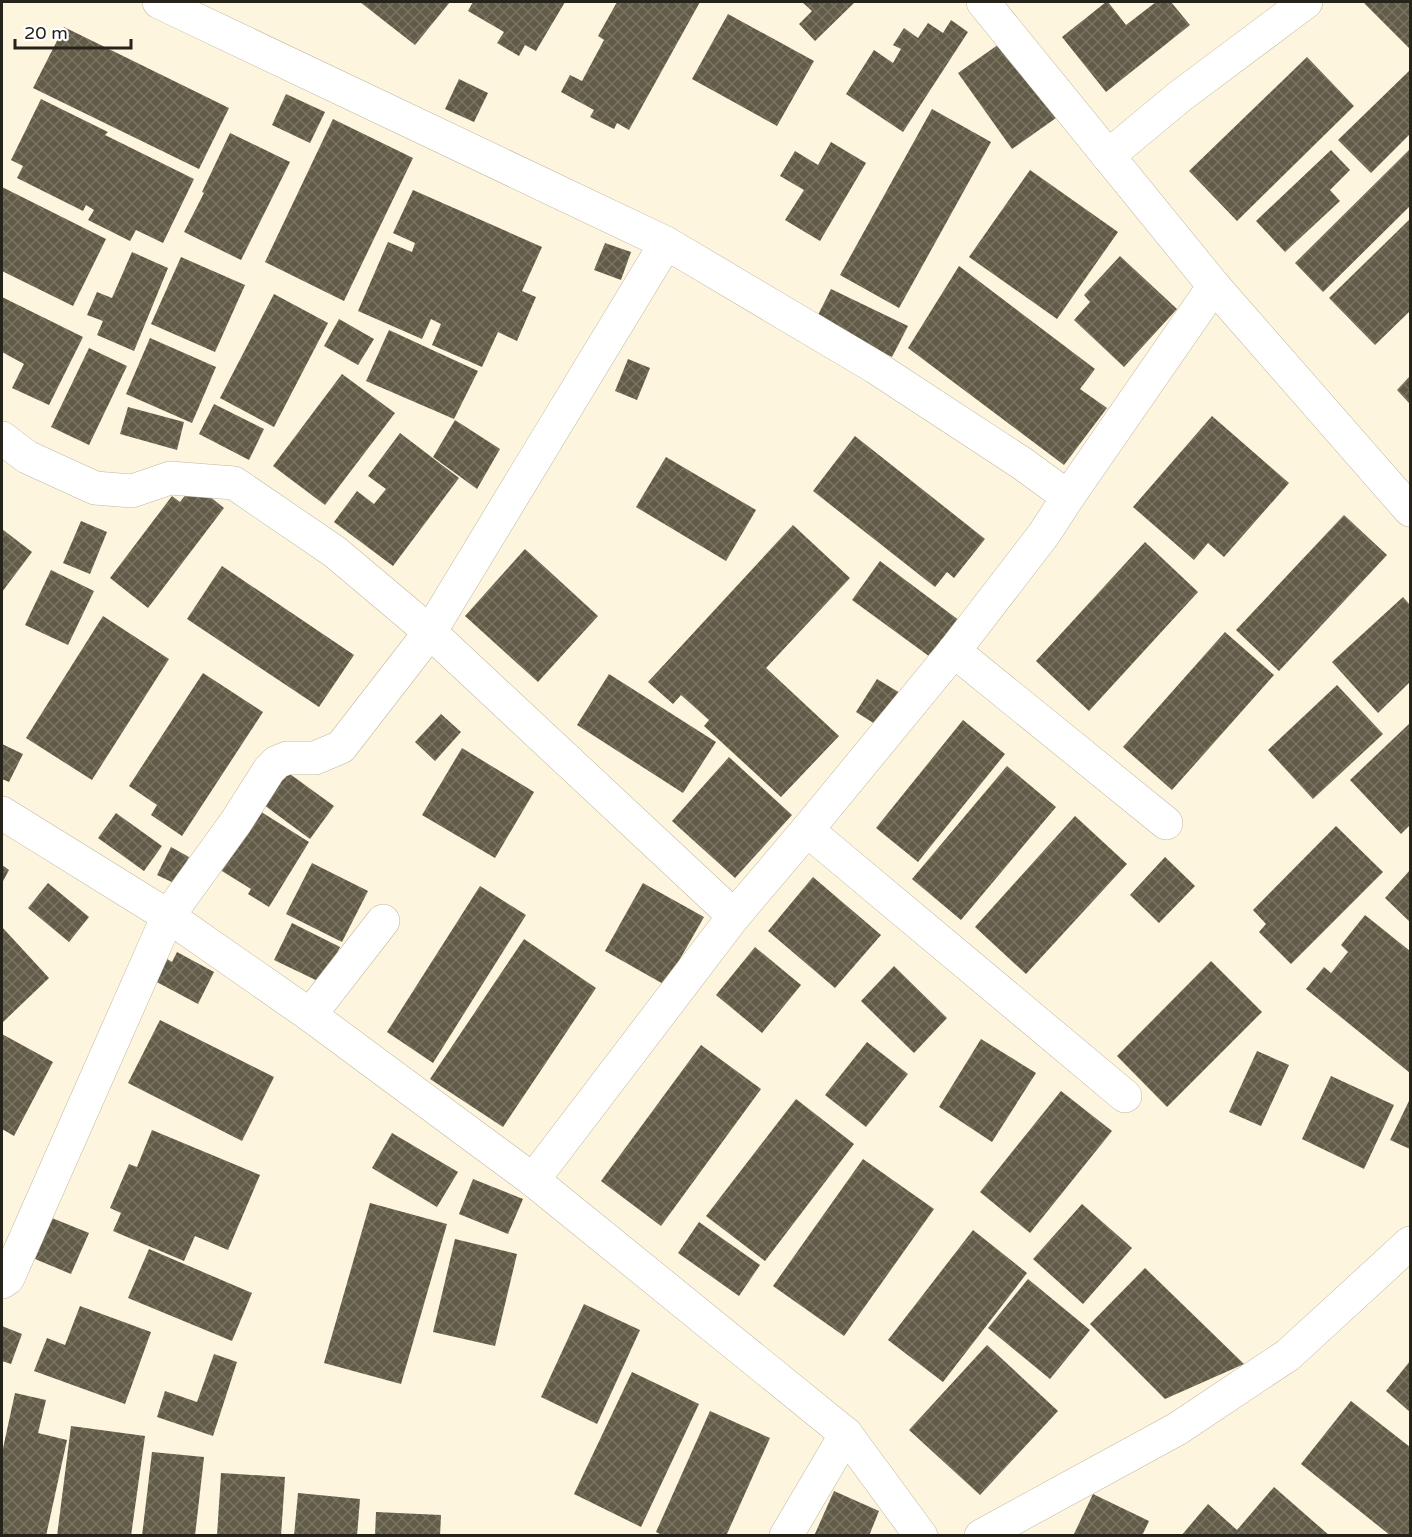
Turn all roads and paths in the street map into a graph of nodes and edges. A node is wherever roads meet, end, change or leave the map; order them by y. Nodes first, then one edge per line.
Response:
1 (159, 2) edge
2 (984, 2) edge
3 (1306, 2) edge
4 (1108, 156) junction
5 (666, 243) junction
6 (1214, 286) junction
7 (2, 438) edge
8 (1068, 497) junction
9 (1410, 510) edge
10 (430, 632) junction
11 (954, 651) junction
12 (2, 813) edge
13 (1166, 823) dead end
14 (807, 830) junction
15 (168, 916) junction
16 (734, 916) junction
17 (382, 921) dead end
18 (310, 1015) junction
19 (1125, 1096) dead end
20 (533, 1180) junction
21 (1410, 1243) edge
22 (2, 1282) edge
23 (846, 1434) junction
24 (786, 1536) edge
25 (921, 1536) edge
26 (981, 1536) edge

1 - 5 street
2 - 4 street
3 - 4 street
4 - 6 street
5 - 8 street
5 - 10 street
6 - 8 street
6 - 9 street
7 - 10 street
8 - 11 street
10 - 15 street
10 - 16 street
11 - 13 street
11 - 14 street
12 - 15 street
14 - 16 street
14 - 19 street
15 - 18 street
15 - 22 street
16 - 20 street
17 - 18 street
18 - 20 street
20 - 23 street
21 - 26 street
23 - 24 street
23 - 25 street

